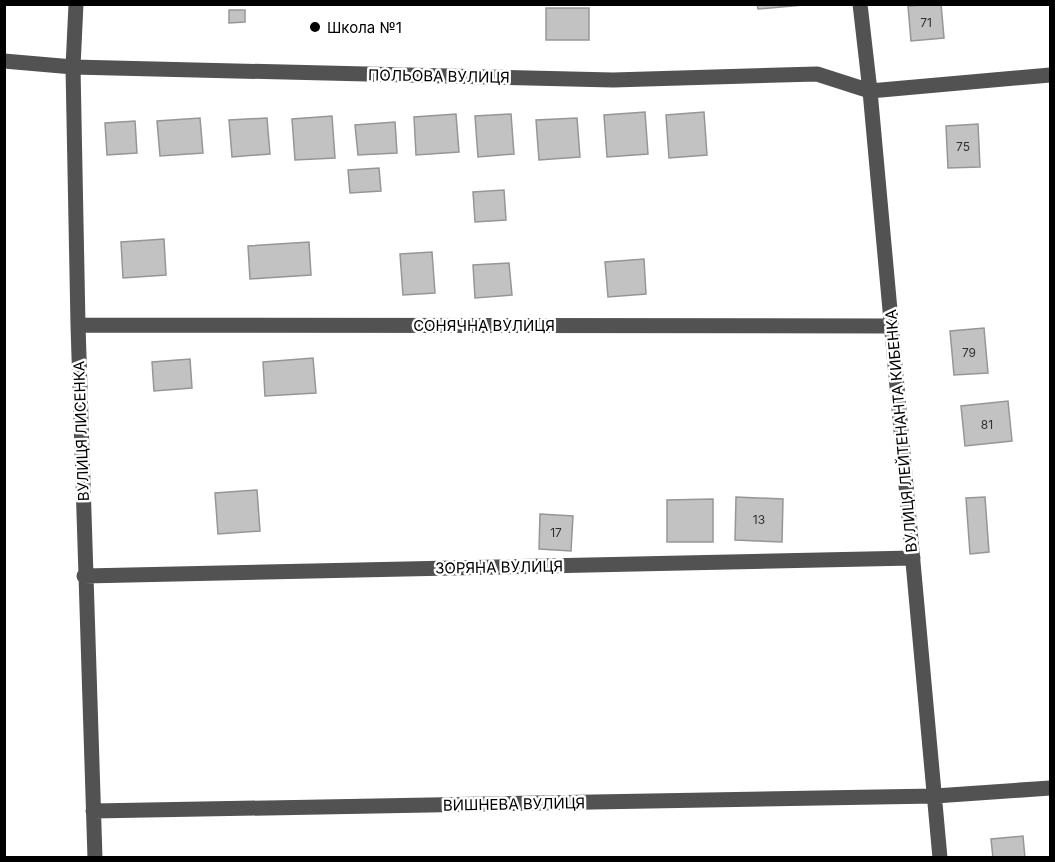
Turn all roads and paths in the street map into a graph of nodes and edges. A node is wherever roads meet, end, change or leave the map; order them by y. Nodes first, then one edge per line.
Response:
1 (76, 4) edge
2 (860, 4) edge
3 (4, 61) edge
4 (73, 67) junction
5 (1050, 75) edge
6 (870, 91) junction
7 (78, 325) junction
8 (890, 326) junction
9 (913, 558) junction
10 (84, 576) junction
11 (1050, 788) edge
12 (935, 796) junction
13 (93, 811) junction
14 (95, 858) edge
15 (940, 858) edge

1 - 4 street, ВУЛИЦЯ ЛИСЕНКА
2 - 6 street, ВУЛИЦЯ ЛЕЙТЕНАНТА КИБЕНКА
3 - 4 street, ПОЛЬОВА ВУЛИЦЯ
4 - 6 street, ПОЛЬОВА ВУЛИЦЯ
4 - 7 street, ВУЛИЦЯ ЛИСЕНКА
5 - 6 street
6 - 8 street, ВУЛИЦЯ ЛЕЙТЕНАНТА КИБЕНКА
7 - 8 street, СОНЯЧНА ВУЛИЦЯ
7 - 10 street, ВУЛИЦЯ ЛИСЕНКА
8 - 9 street, ВУЛИЦЯ ЛЕЙТЕНАНТА КИБЕНКА
9 - 10 street, ЗОРЯНА ВУЛИЦЯ
9 - 12 street, ВУЛИЦЯ ЛЕЙТЕНАНТА КИБЕНКА
10 - 13 street, ВУЛИЦЯ ЛИСЕНКА
11 - 12 street, ВИШНЕВА ВУЛИЦЯ
12 - 13 street, ВИШНЕВА ВУЛИЦЯ
12 - 15 street, ВУЛИЦЯ ЛЕЙТЕНАНТА КИБЕНКА
13 - 14 street, ВУЛИЦЯ ЛИСЕНКА

